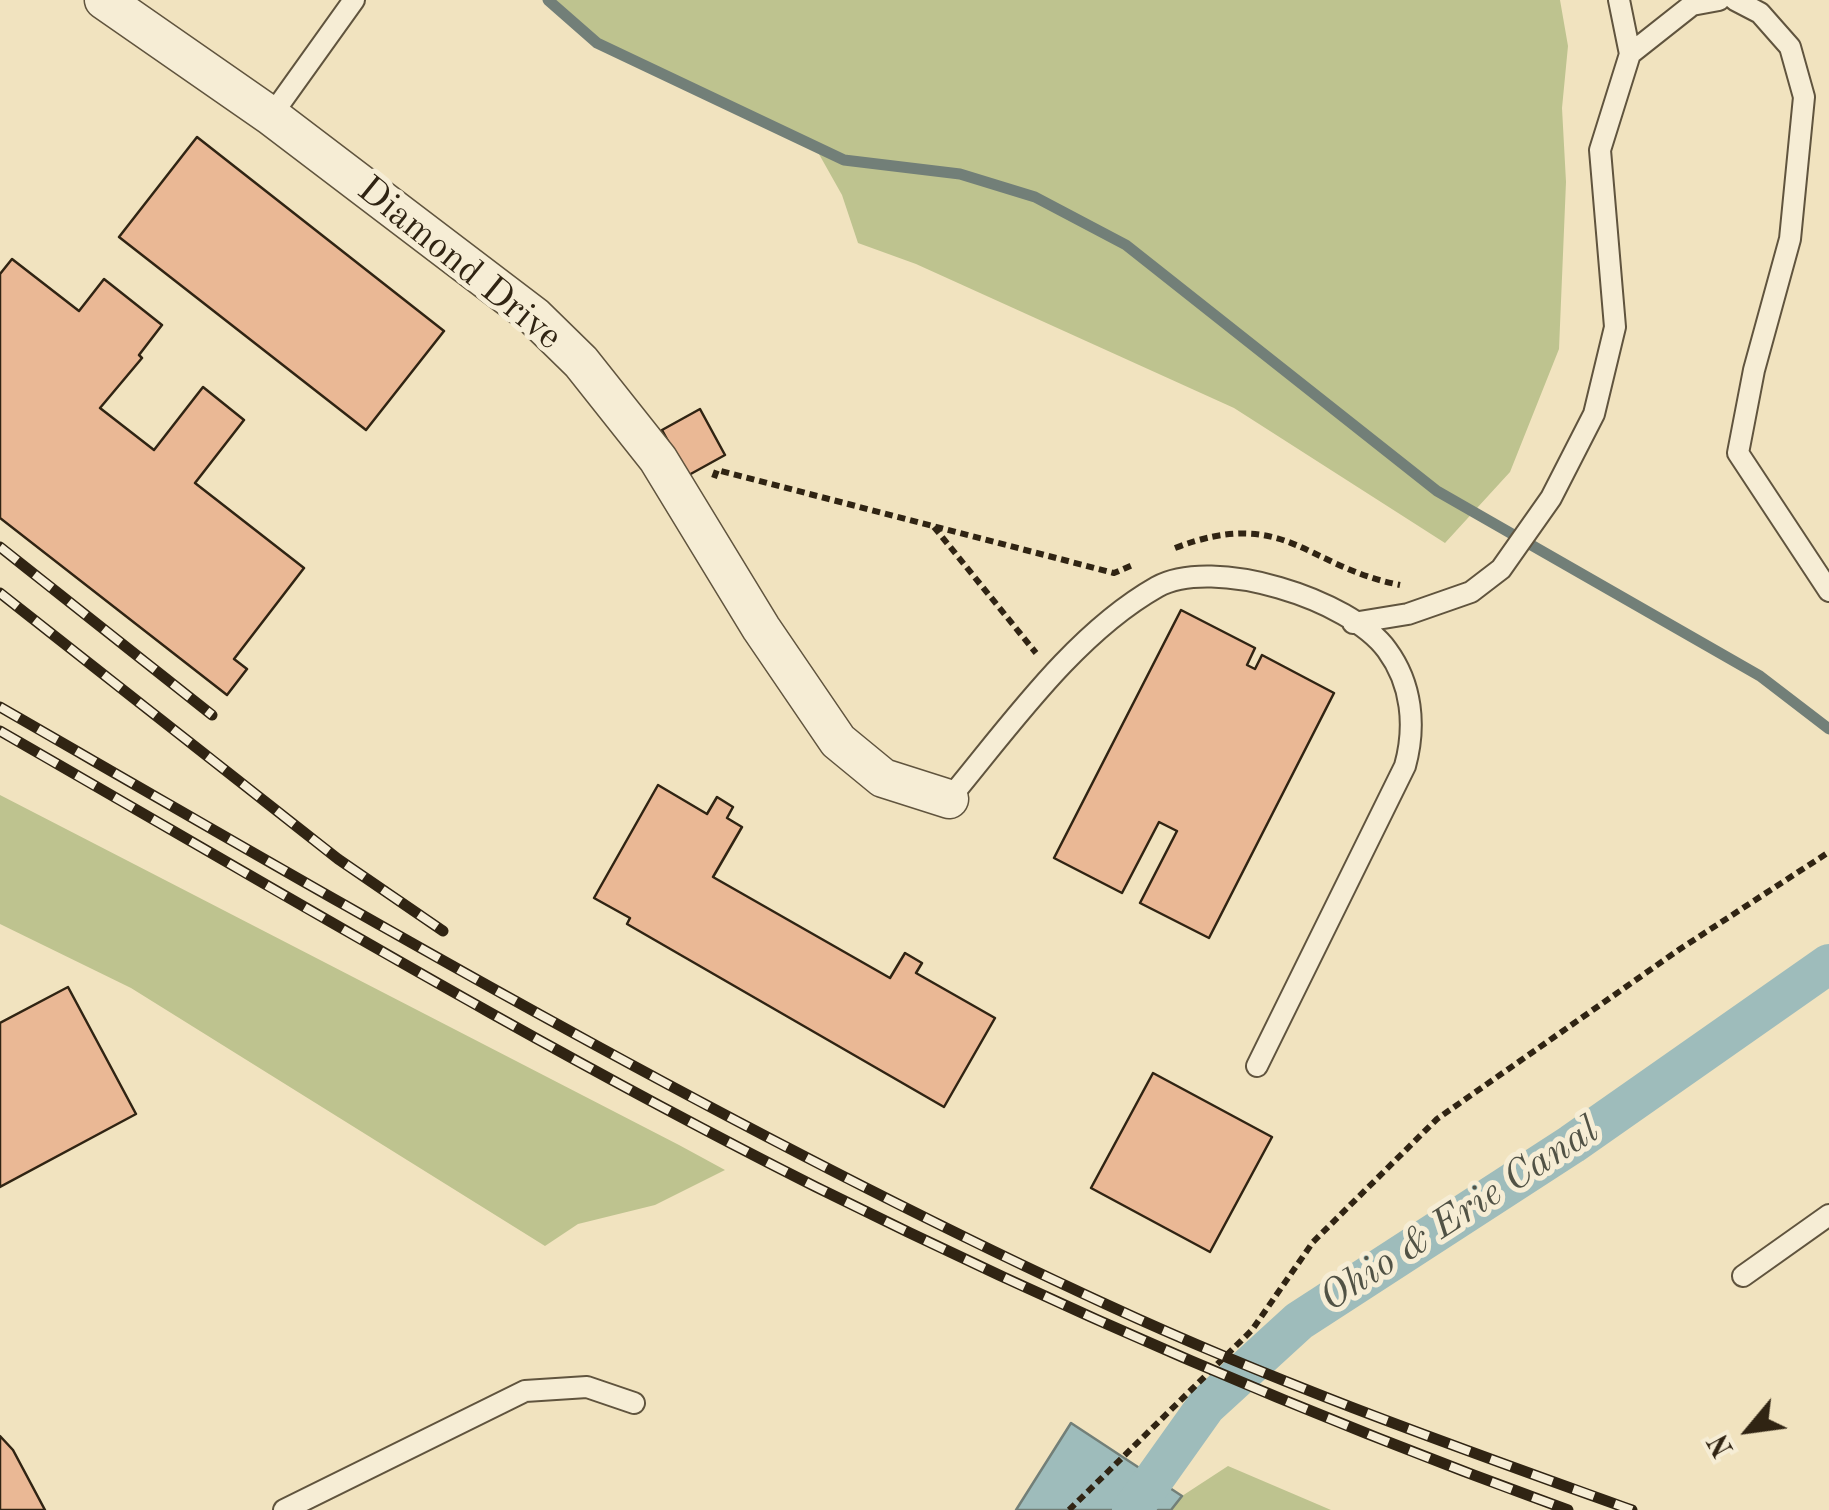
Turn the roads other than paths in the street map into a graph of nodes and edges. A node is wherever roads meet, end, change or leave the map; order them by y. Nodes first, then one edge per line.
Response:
1 (104, 0) edge
2 (354, 0) edge
3 (1618, 0) edge
4 (1719, 0) edge
5 (1735, 0) edge
6 (1630, 54) junction
7 (271, 116) junction
8 (1829, 591) edge
9 (1353, 623) junction
10 (949, 799) joint
11 (1256, 1066) dead end
12 (1829, 1215) edge
13 (1743, 1276) dead end
14 (634, 1403) dead end
15 (284, 1510) edge

1 - 7 street, Diamond Drive
2 - 7 lane
3 - 6 lane
4 - 6 lane
5 - 8 lane
6 - 9 lane
7 - 10 street, Diamond Drive
9 - 10 lane
9 - 11 lane
12 - 13 lane
14 - 15 lane

